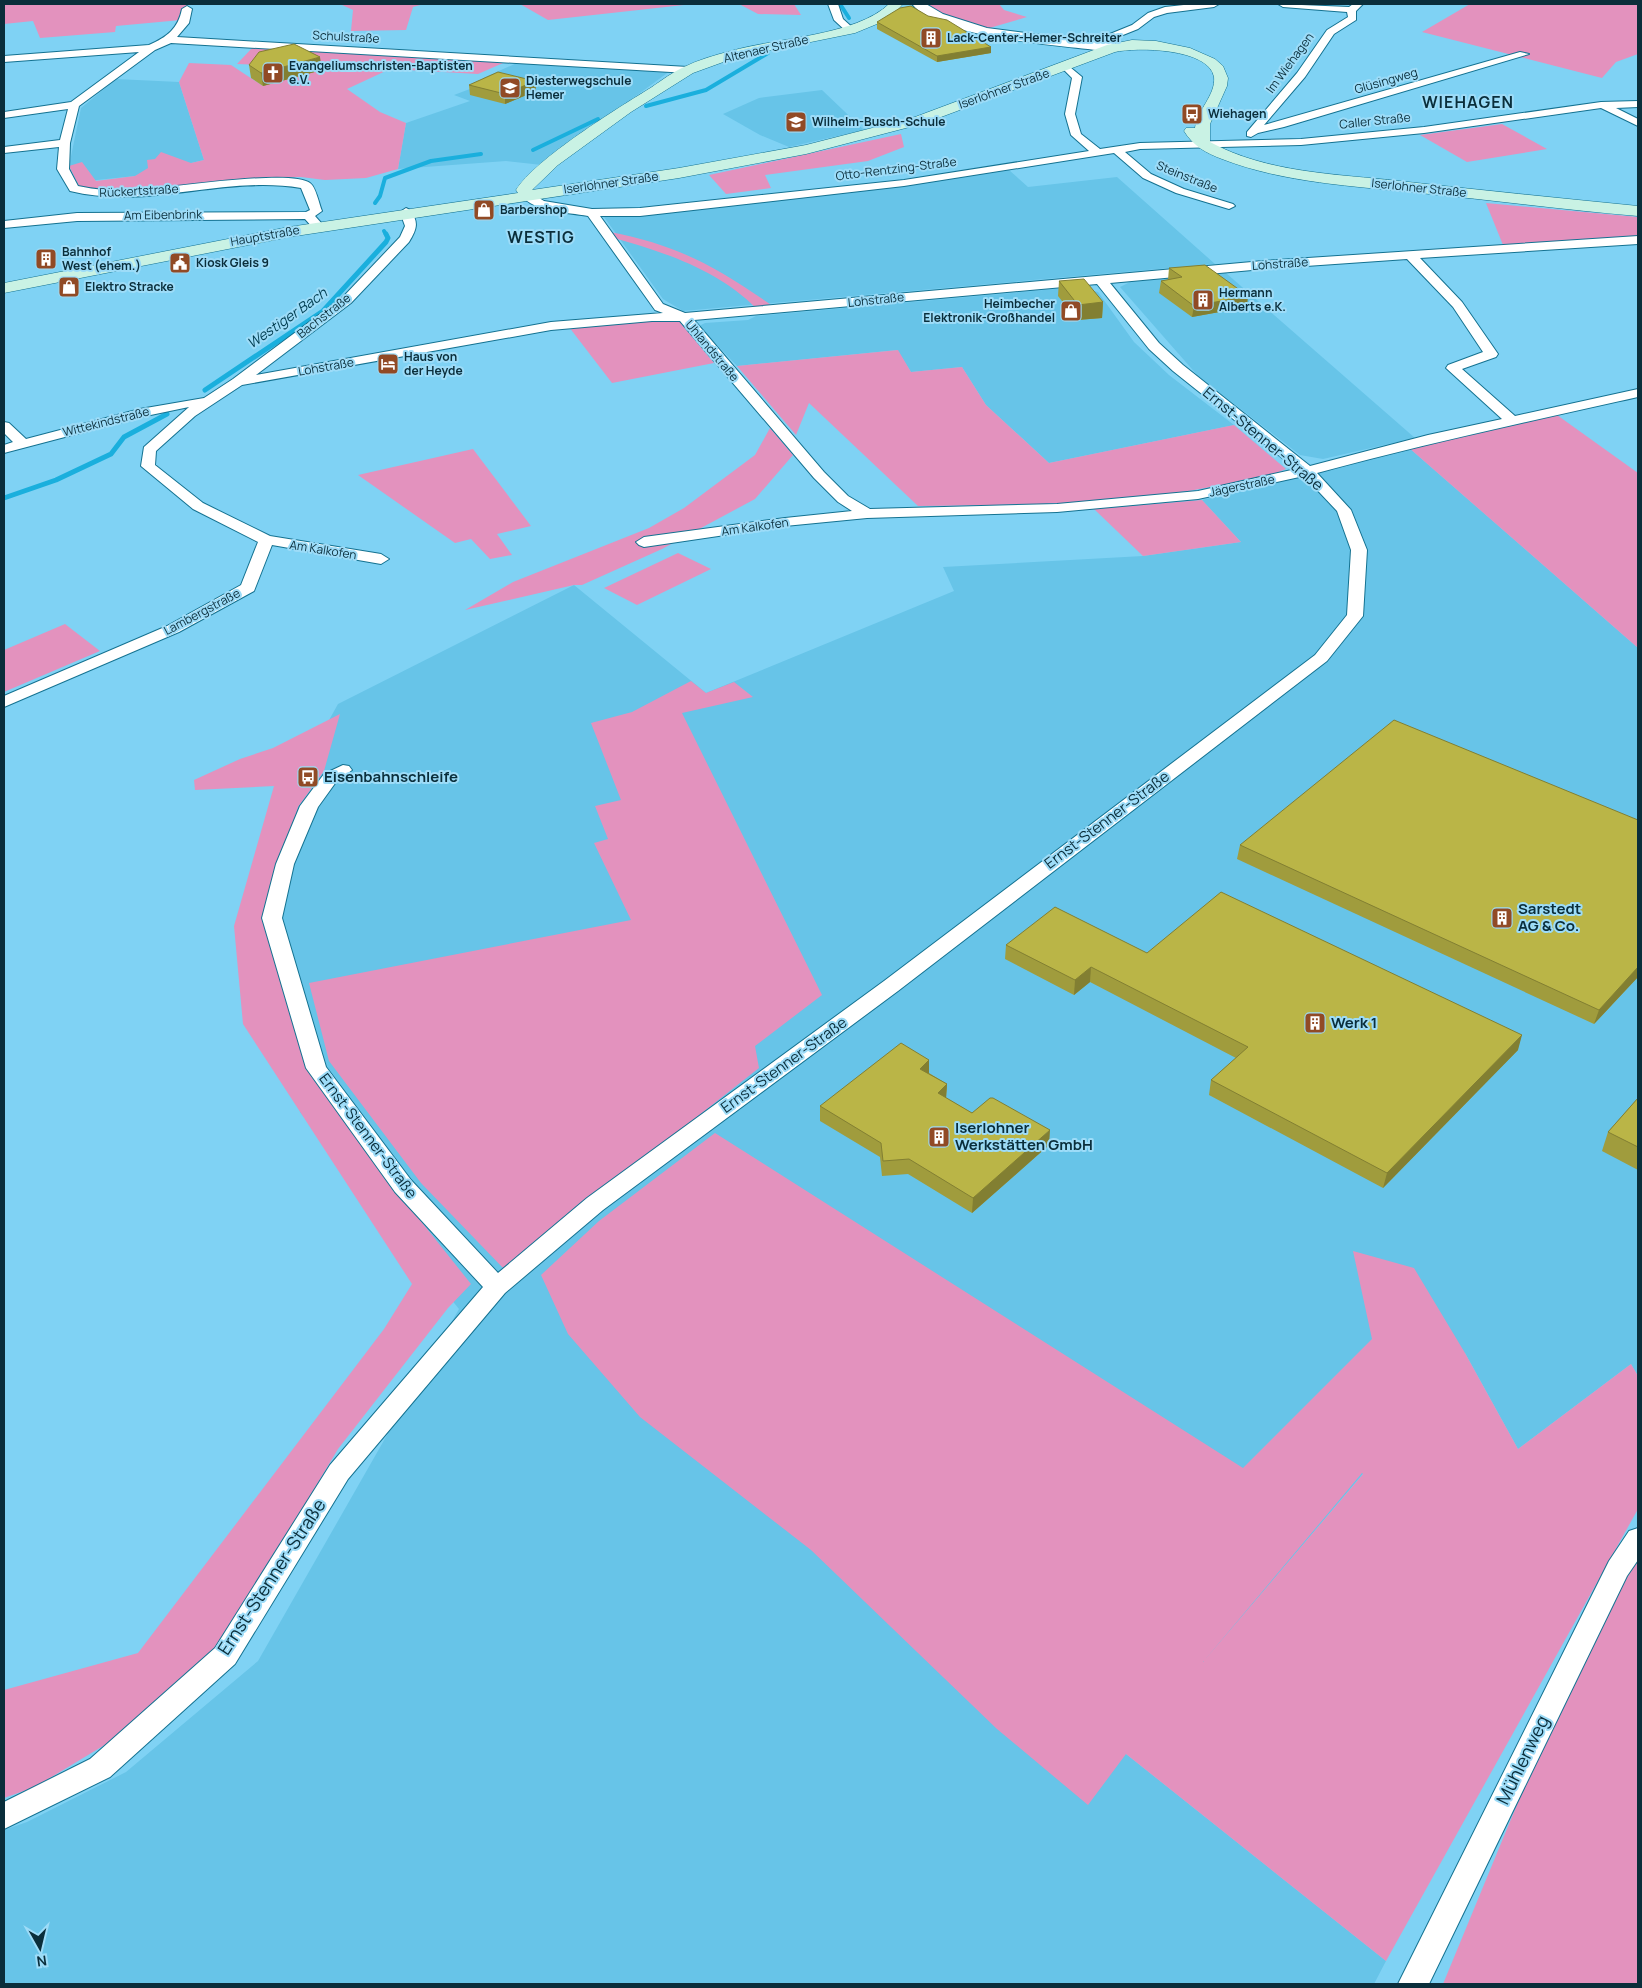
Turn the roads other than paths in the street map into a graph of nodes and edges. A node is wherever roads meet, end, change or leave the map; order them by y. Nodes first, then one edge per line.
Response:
1 (833, 4) edge
2 (896, 4) edge
3 (918, 4) edge
4 (1214, 4) edge
5 (1283, 4) edge
6 (1355, 7) edge
7 (187, 9) dead end
8 (850, 30) junction
9 (169, 40) junction
10 (151, 48) junction
11 (1112, 48) junction
12 (1524, 54) dead end
13 (4, 59) edge
14 (1065, 66) junction
15 (688, 70) junction
16 (1601, 104) junction
17 (1638, 104) edge
18 (74, 105) junction
19 (4, 115) edge
20 (1638, 123) edge
21 (1255, 130) junction
22 (65, 143) junction
23 (1244, 143) junction
24 (1203, 144) junction
25 (1115, 149) junction
26 (4, 150) edge
27 (1097, 152) junction
28 (528, 195) junction
29 (211, 201) junction
30 (1229, 206) dead end
31 (1638, 211) edge
32 (406, 212) junction
33 (592, 213) junction
34 (313, 221) junction
35 (4, 225) edge
36 (1638, 240) edge
37 (1410, 255) junction
38 (1100, 279) junction
39 (4, 288) edge
40 (684, 317) junction
41 (238, 382) junction
42 (1638, 393) edge
43 (209, 400) junction
44 (1514, 422) junction
45 (4, 426) edge
46 (22, 443) junction
47 (4, 448) edge
48 (1307, 471) junction
49 (867, 514) junction
50 (266, 540) junction
51 (644, 542) dead end
52 (381, 559) dead end
53 (4, 702) edge
54 (343, 770) dead end
55 (497, 1287) junction
56 (1638, 1539) edge
57 (4, 1816) edge
58 (1413, 1984) edge

1 - 8 street
2 - 8 main road, Altenaer Straße
3 - 11 street
4 - 11 street
5 - 6 street
6 - 21 street, Im Wiehagen
7 - 9 street
8 - 15 main road, Altenaer Straße
9 - 10 street, Schulstraße
9 - 15 street, Schulstraße
10 - 13 street, Schulstraße
10 - 18 street
11 - 14 main road, Iserlohner Straße
11 - 24 main road, Iserlohner Straße
12 - 21 street, Glüsingweg
14 - 27 street
14 - 28 main road, Iserlohner Straße
15 - 28 main road, Altenaer Straße
16 - 17 street, Caller Straße
16 - 20 street
16 - 23 street, Caller Straße
18 - 19 street
18 - 22 street, Rückertstraße
21 - 23 street, Im Wiehagen
22 - 26 street
22 - 29 street, Rückertstraße
23 - 24 street, Caller Straße
24 - 25 street, Otto-Rentzing-Straße
24 - 31 main road, Iserlohner Straße
25 - 27 street, Otto-Rentzing-Straße
25 - 30 street, Steinstraße
27 - 33 street, Otto-Rentzing-Straße
28 - 32 main road, Hauptstraße
28 - 33 street
29 - 34 street, Am Eibenbrink
29 - 34 street, Rückertstraße
29 - 35 street, Am Eibenbrink
32 - 34 main road, Hauptstraße
32 - 41 street, Bachstraße
33 - 40 street, Uhlandstraße
34 - 39 main road, Hauptstraße
36 - 37 street, Lohstraße
37 - 38 street, Lohstraße
37 - 44 street
38 - 40 street, Lohstraße
38 - 48 street, Ernst-Stenner-Straße
40 - 41 street, Lohstraße
40 - 49 street, Uhlandstraße
41 - 43 street, Bachstraße
42 - 44 street, Jägerstraße
43 - 46 street, Wittekindstraße
43 - 50 street
44 - 48 street, Jägerstraße
45 - 46 street
46 - 47 street, Wittekindstraße
48 - 49 street, Jägerstraße
48 - 55 street, Ernst-Stenner-Straße
49 - 51 street, Am Kalkofen
50 - 52 street, Am Kalkofen
50 - 53 street, Lambergstraße
54 - 55 street, Ernst-Stenner-Straße
55 - 57 street, Ernst-Stenner-Straße
56 - 58 street, Mühlenweg

